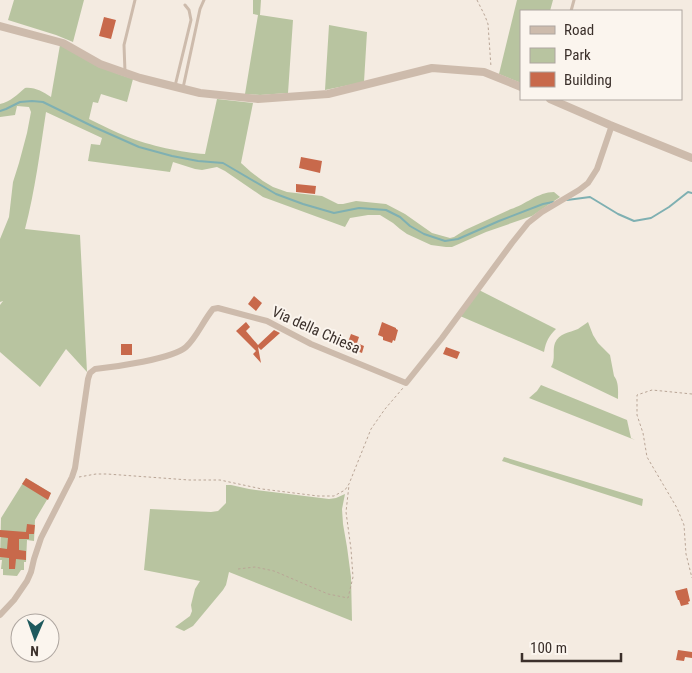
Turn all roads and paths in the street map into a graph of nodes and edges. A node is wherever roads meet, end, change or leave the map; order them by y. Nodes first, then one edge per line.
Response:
1 (135, 0) edge
2 (204, 0) edge
3 (477, 0) edge
4 (185, 5) dead end
5 (0, 26) edge
6 (125, 73) junction
7 (492, 75) junction
8 (520, 87) edge
9 (179, 88) junction
10 (552, 100) edge
11 (612, 125) junction
12 (692, 158) edge
13 (406, 383) junction
14 (692, 394) edge
15 (71, 479) junction
16 (349, 484) junction
17 (238, 569) dead end
18 (692, 578) edge
19 (0, 615) edge

1 - 6 lane
2 - 9 lane
3 - 7 path
4 - 9 lane
5 - 6 street
6 - 9 street
7 - 8 street
7 - 9 street
10 - 11 street
11 - 12 street
11 - 13 street
13 - 15 street, Via della Chiesa
13 - 16 path
14 - 18 path
15 - 16 path
15 - 19 street, Via della Chiesa
16 - 17 path

